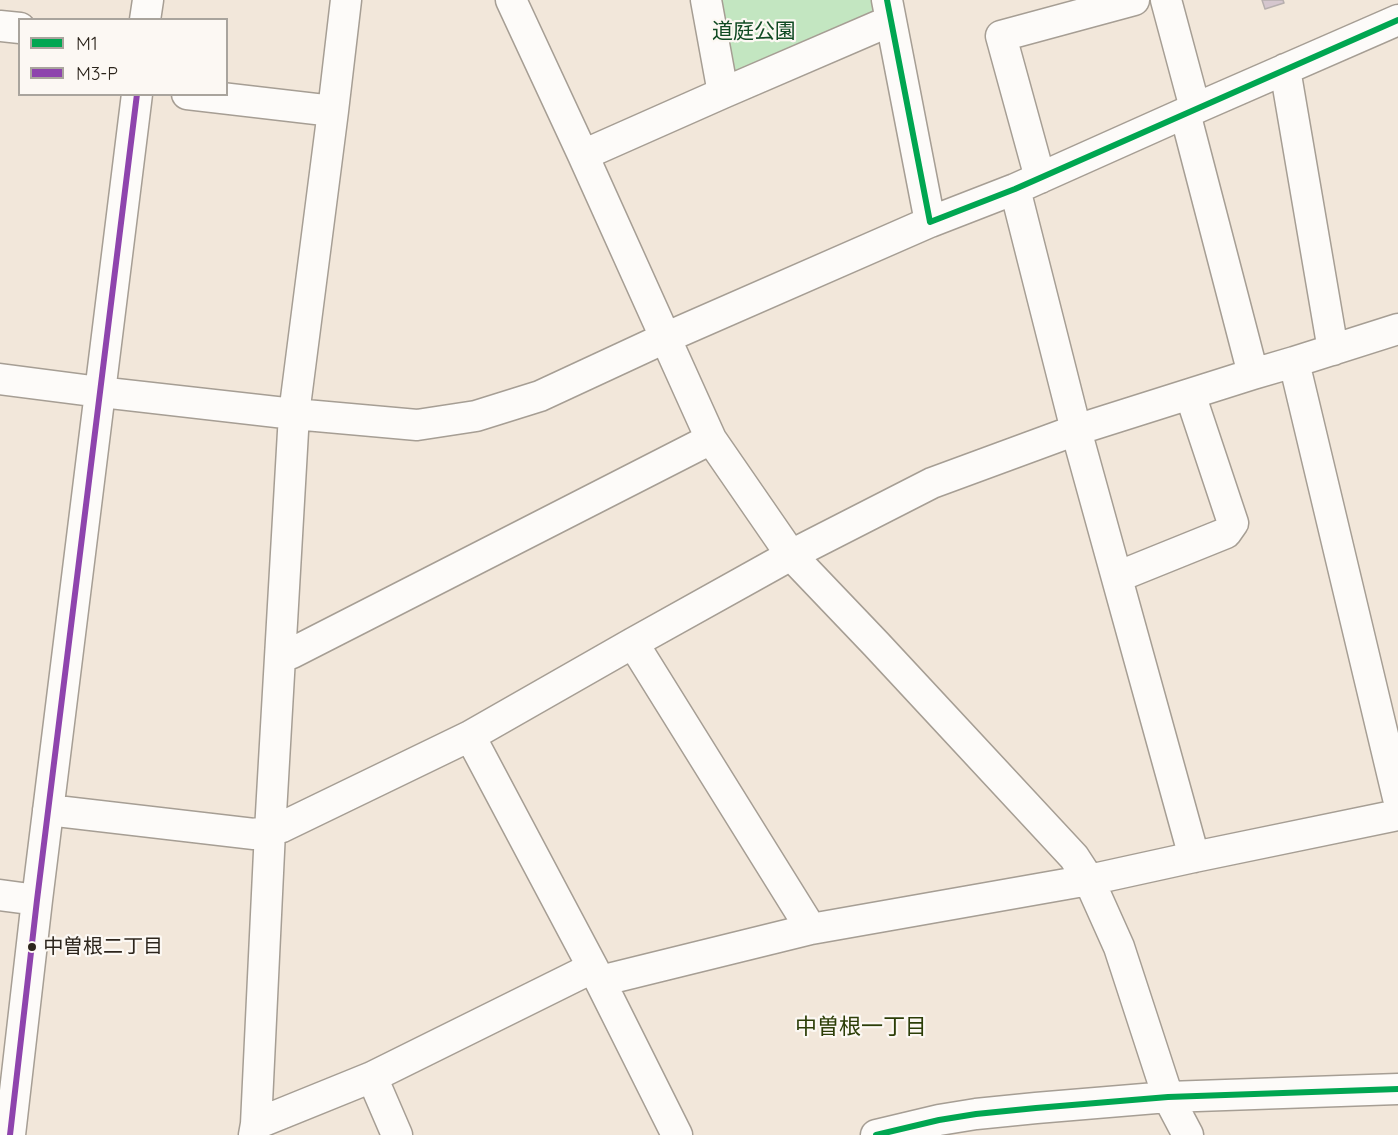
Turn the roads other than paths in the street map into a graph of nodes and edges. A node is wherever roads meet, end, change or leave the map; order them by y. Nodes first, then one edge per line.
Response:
1 (148, 0) edge
2 (346, 0) edge
3 (511, 0) edge
4 (706, 0) edge
5 (1134, 0) edge
6 (1166, 0) edge
7 (889, 11) edge
8 (145, 18) edge
9 (1398, 20) edge
10 (0, 26) edge
11 (18, 28) edge
12 (1285, 69) junction
13 (723, 93) junction
14 (136, 96) edge
15 (204, 96) edge
16 (1190, 110) junction
17 (333, 111) junction
18 (584, 155) junction
19 (1028, 183) junction
20 (930, 222) junction
21 (1398, 329) edge
22 (665, 338) junction
23 (1333, 350) junction
24 (1294, 363) junction
25 (1253, 374) junction
26 (0, 379) edge
27 (100, 392) junction
28 (1190, 394) junction
29 (294, 414) junction
30 (1076, 430) junction
31 (711, 440) junction
32 (790, 555) junction
33 (1116, 578) junction
34 (633, 643) junction
35 (280, 658) junction
36 (470, 736) junction
37 (1398, 798) edge
38 (48, 810) junction
39 (1398, 814) edge
40 (270, 831) junction
41 (1194, 856) junction
42 (1089, 880) junction
43 (0, 896) edge
44 (37, 900) junction
45 (811, 928) junction
46 (596, 974) junction
47 (372, 1077) junction
48 (1398, 1089) edge
49 (1168, 1097) junction
50 (982, 1125) edge
51 (255, 1129) edge
52 (10, 1135) edge
53 (397, 1135) edge
54 (677, 1135) edge
55 (876, 1135) edge
56 (1188, 1135) edge

1 - 8 street
2 - 17 street
3 - 18 street
4 - 13 street
5 - 19 street
6 - 16 street
7 - 13 street
7 - 20 street
9 - 12 street
10 - 11 street
12 - 16 street
12 - 23 street
13 - 18 street
14 - 27 street
15 - 17 street
16 - 19 street
16 - 25 street
17 - 29 street
18 - 22 street
19 - 20 street
19 - 30 street
20 - 22 street
21 - 23 street
22 - 29 street
22 - 31 street
23 - 24 street
24 - 25 street
24 - 37 street
25 - 28 street
26 - 27 street
27 - 29 street
27 - 38 street
28 - 30 street
28 - 33 street
29 - 35 street
30 - 32 street
30 - 33 street
31 - 32 street
31 - 35 street
32 - 34 street
32 - 42 street
33 - 41 street
34 - 36 street
34 - 45 street
35 - 40 street
36 - 40 street
36 - 46 street
38 - 40 street
38 - 44 street
39 - 41 street
40 - 51 street
41 - 42 street
42 - 45 street
42 - 49 street
43 - 44 street
44 - 52 street
45 - 46 street
46 - 47 street
46 - 54 street
47 - 51 street
47 - 53 street
48 - 49 street
49 - 50 street
49 - 56 street
50 - 55 street

